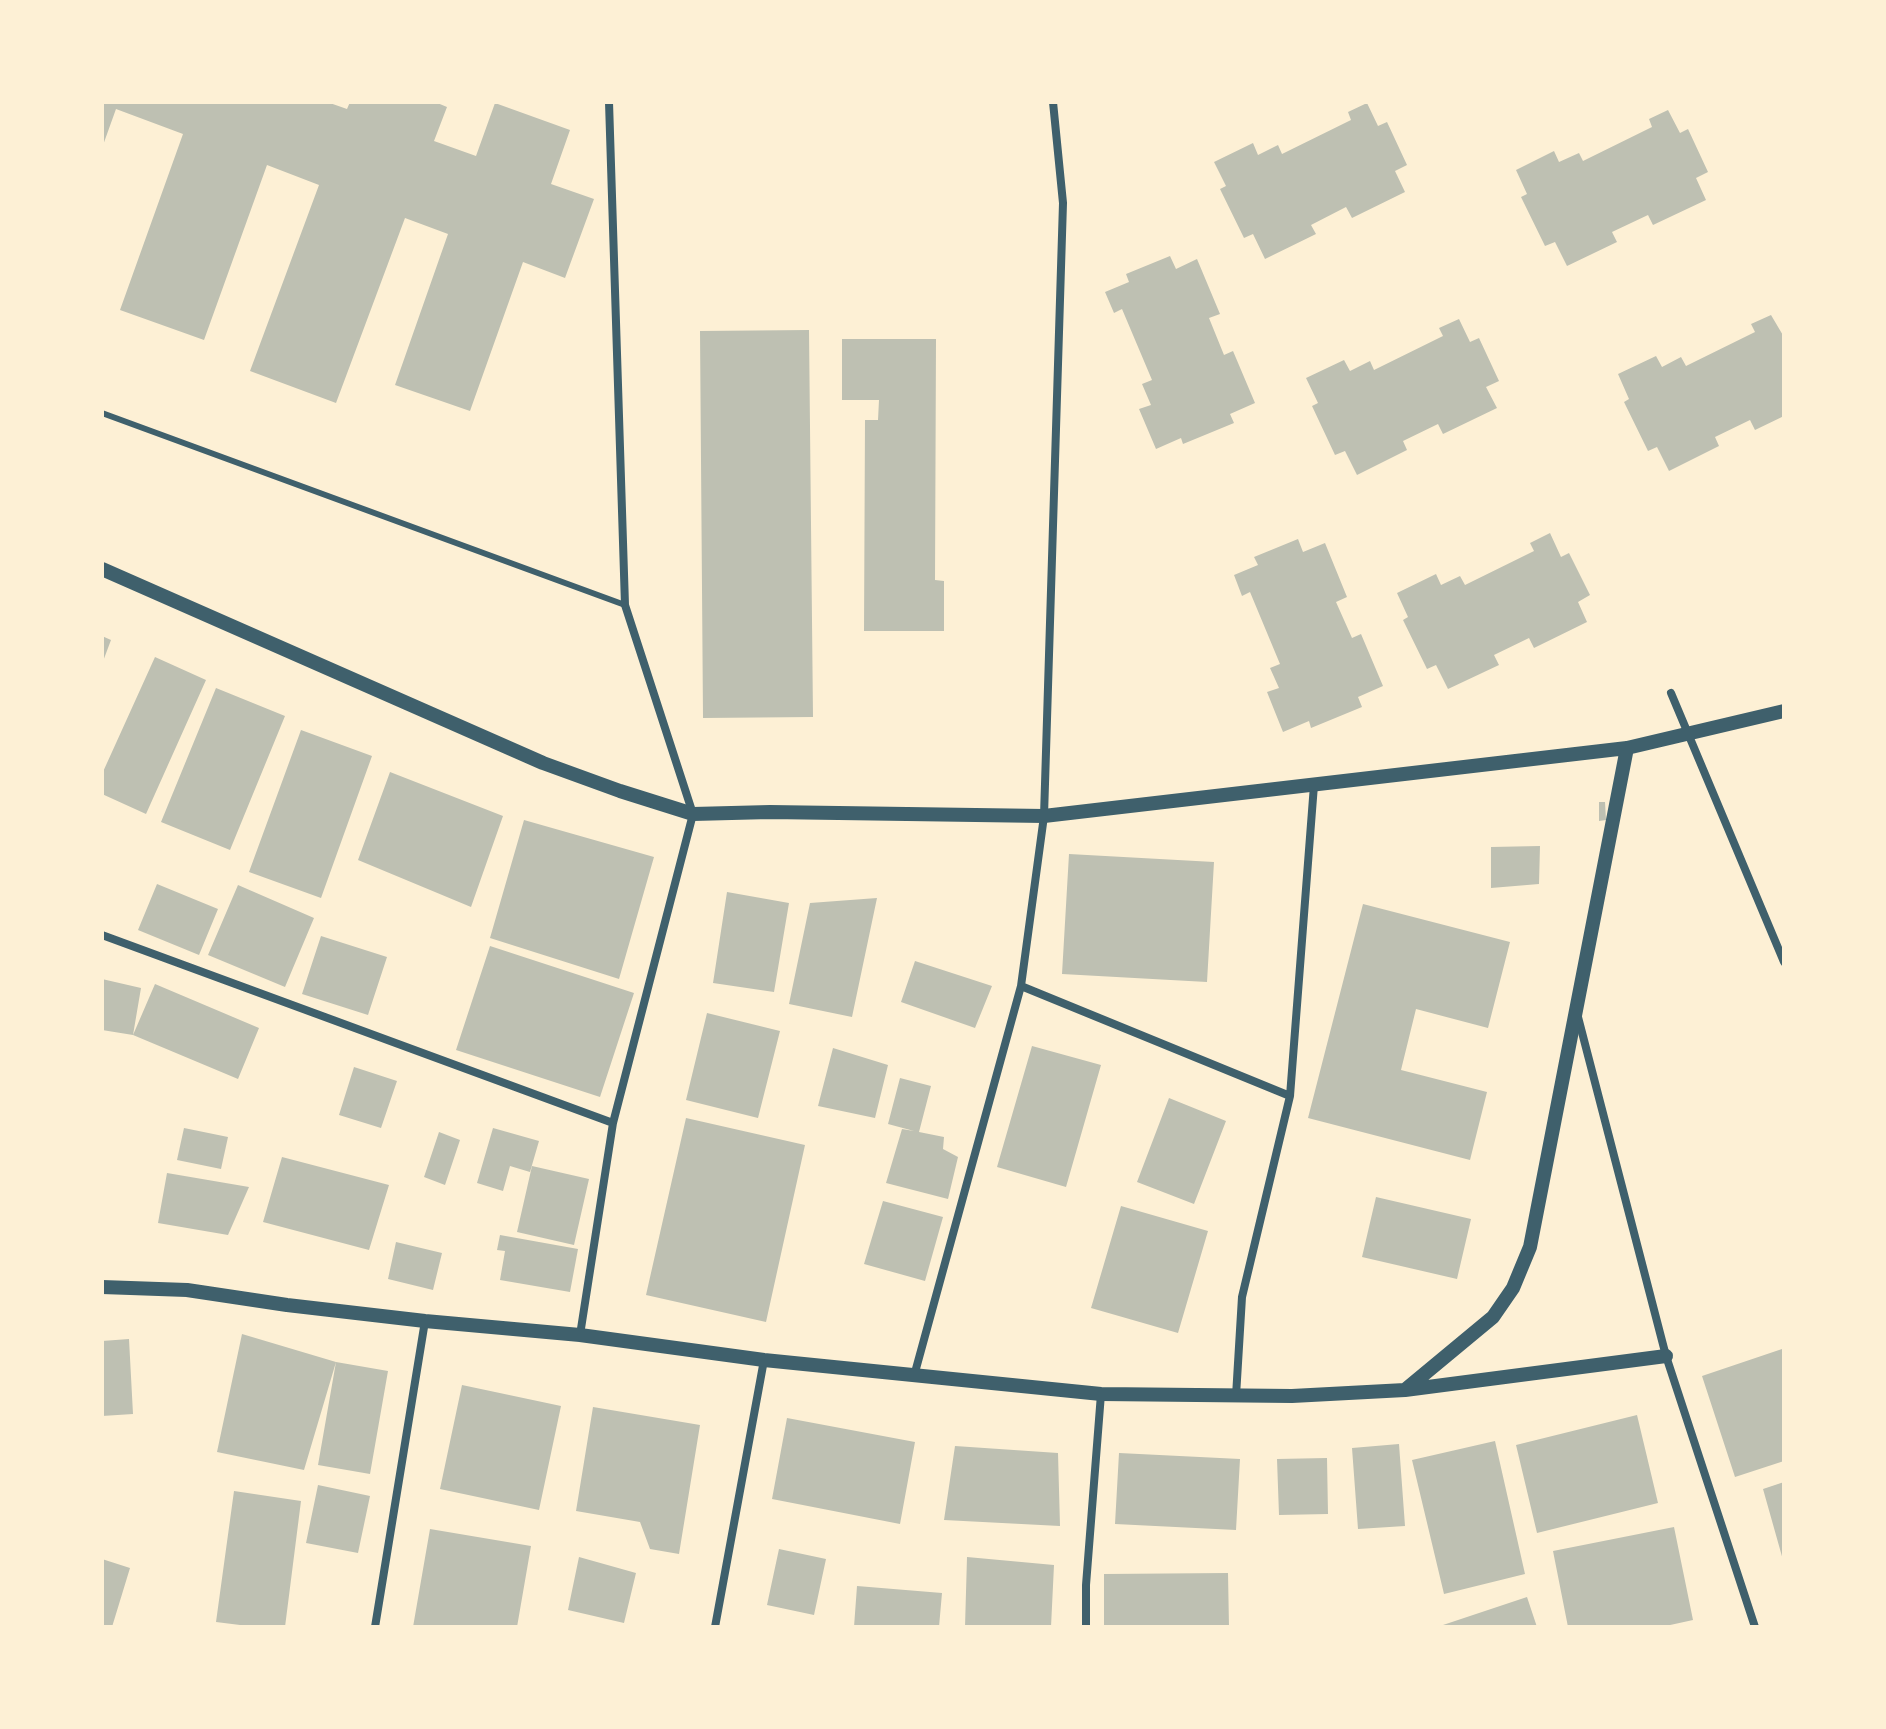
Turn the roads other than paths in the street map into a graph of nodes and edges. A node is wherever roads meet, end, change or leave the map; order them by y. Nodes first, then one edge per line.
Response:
1 (609, 102) edge
2 (1053, 102) edge
3 (102, 413) edge
4 (102, 569) edge
5 (625, 605) junction
6 (1671, 693) dead end
7 (1784, 711) edge
8 (1688, 734) junction
9 (1627, 748) junction
10 (1314, 785) junction
11 (693, 814) junction
12 (1044, 816) junction
13 (102, 935) edge
14 (1784, 962) edge
15 (1021, 986) junction
16 (1577, 1013) junction
17 (1290, 1096) junction
18 (613, 1123) junction
19 (102, 1287) edge
20 (425, 1321) junction
21 (580, 1335) junction
22 (1666, 1356) junction
23 (764, 1360) junction
24 (914, 1376) junction
25 (1405, 1390) junction
26 (1101, 1394) junction
27 (1236, 1397) junction
28 (375, 1627) edge
29 (715, 1627) edge
30 (1086, 1627) edge
31 (1755, 1627) edge

1 - 5 street
2 - 12 street
3 - 5 lane
4 - 11 street
5 - 11 street
6 - 8 street
7 - 8 street
8 - 9 street
8 - 14 street
9 - 10 street
9 - 16 street
10 - 12 street
10 - 17 street
11 - 12 street
11 - 18 street
12 - 15 street
13 - 18 street
15 - 17 street
15 - 24 street
16 - 22 street
16 - 25 street
17 - 27 street
18 - 21 street
19 - 20 street
20 - 21 street
20 - 28 street
21 - 23 street
22 - 25 street
22 - 31 street
23 - 24 street
23 - 29 street
24 - 26 street
25 - 27 street
26 - 27 street
26 - 30 street

